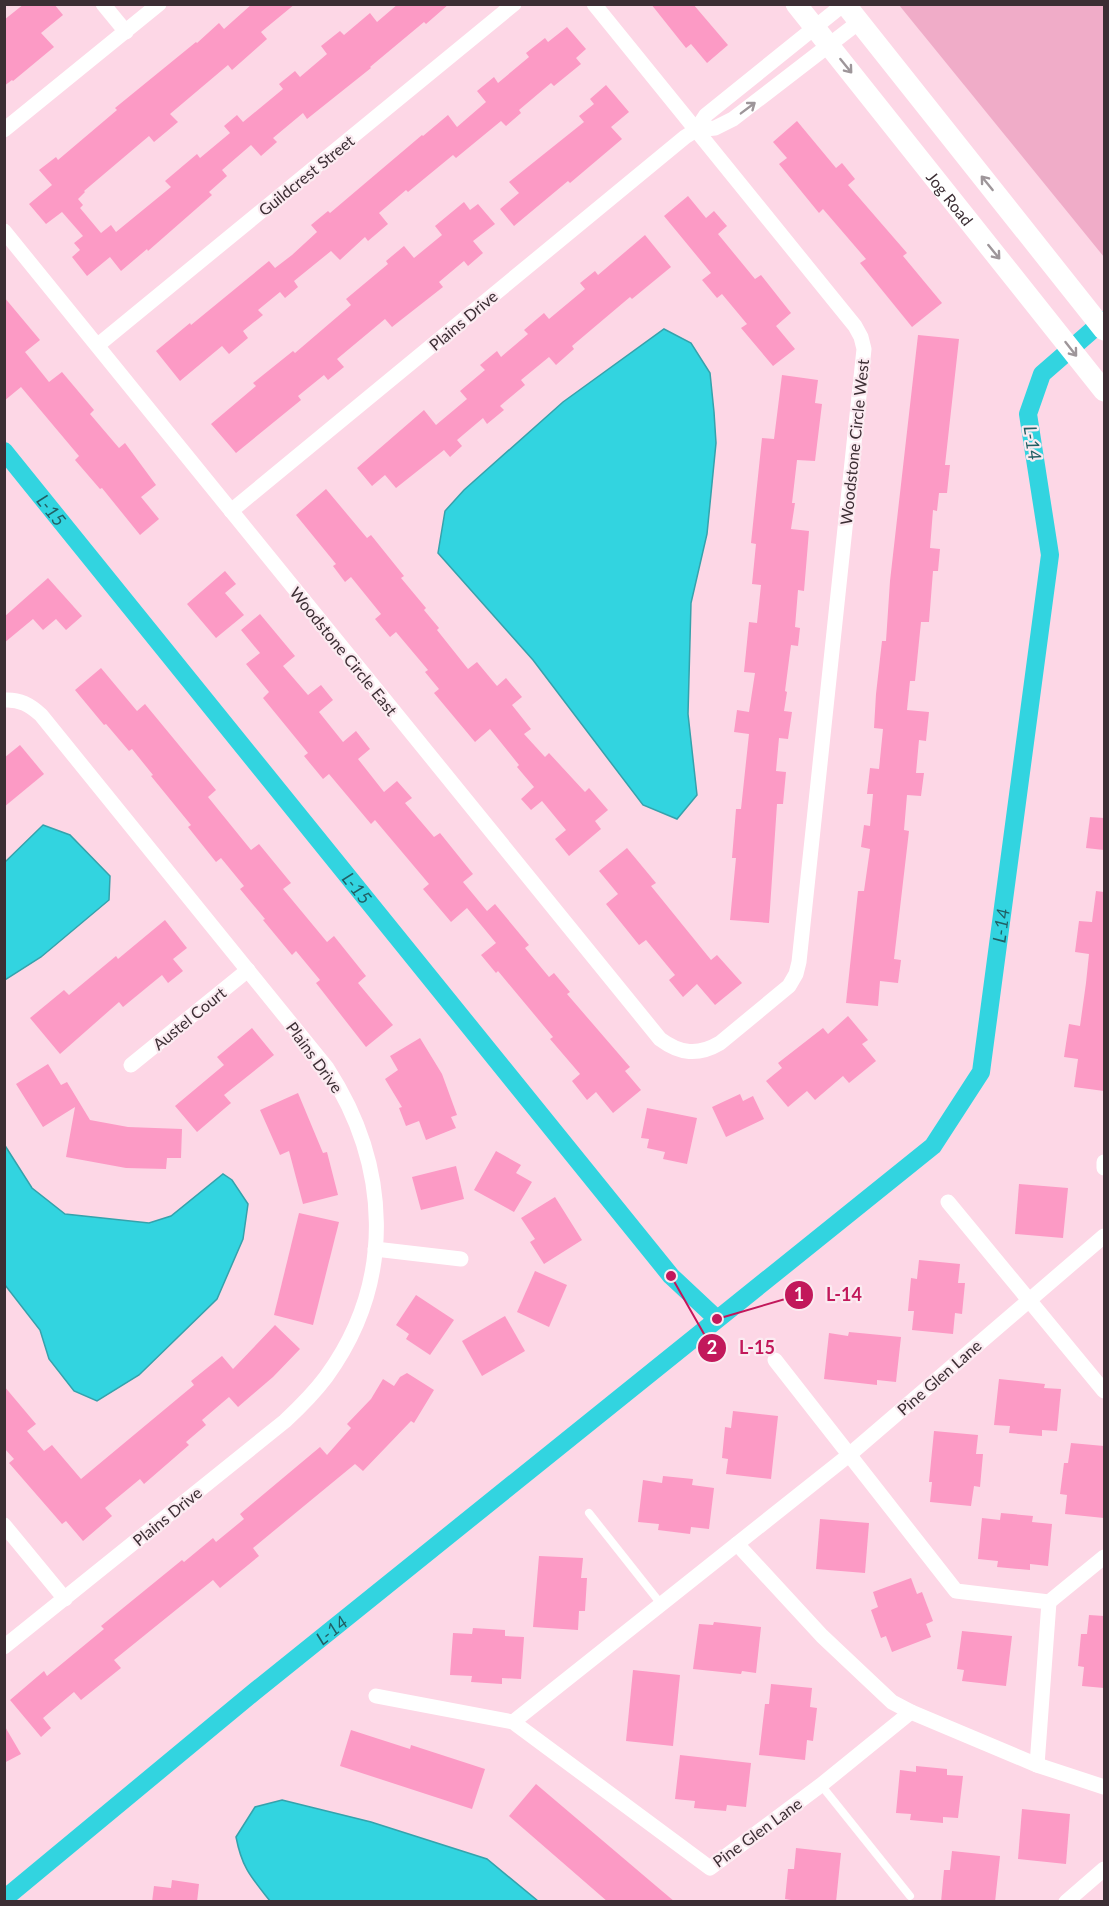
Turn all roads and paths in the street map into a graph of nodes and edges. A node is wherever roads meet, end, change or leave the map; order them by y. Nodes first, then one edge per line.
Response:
1 (104, 4) edge
2 (159, 4) edge
3 (514, 4) edge
4 (594, 4) edge
5 (796, 4) edge
6 (845, 4) edge
7 (859, 22) junction
8 (815, 27) junction
9 (126, 32) junction
10 (830, 46) junction
11 (4, 130) edge
12 (696, 130) junction
13 (4, 231) edge
14 (1104, 330) edge
15 (98, 345) junction
16 (1099, 385) edge
17 (231, 511) junction
18 (4, 700) edge
19 (248, 970) junction
20 (697, 1053) joint
21 (130, 1065) dead end
22 (1104, 1162) edge
23 (1104, 1168) edge
24 (948, 1202) dead end
25 (1104, 1236) edge
26 (375, 1250) junction
27 (461, 1258) dead end
28 (1030, 1300) junction
29 (776, 1360) dead end
30 (1104, 1390) edge
31 (849, 1455) junction
32 (589, 1513) dead end
33 (4, 1525) edge
34 (737, 1544) junction
35 (1104, 1557) edge
36 (65, 1599) junction
37 (1049, 1602) junction
38 (662, 1604) junction
39 (4, 1647) edge
40 (376, 1696) dead end
41 (911, 1712) junction
42 (513, 1722) junction
43 (1037, 1765) junction
44 (821, 1785) junction
45 (1104, 1787) edge
46 (1104, 1869) edge
47 (910, 1896) dead end
48 (1066, 1902) edge

1 - 9 street
2 - 9 street
3 - 15 street, Guildcrest Street
4 - 12 street, Woodstone Circle West
5 - 8 main road, Jog Road
6 - 7 main road
6 - 8 street, Plains Drive
7 - 10 street, Plains Drive
14 -> 7 main road
8 - 10 main road, Jog Road
8 - 12 street, Plains Drive
9 - 11 street
12 -> 10 street, Plains Drive
10 -> 16 main road, Jog Road
12 - 17 street, Plains Drive
12 - 20 street, Woodstone Circle West
13 - 15 street, Woodstone Circle East
15 - 17 street, Woodstone Circle East
17 - 20 street, Woodstone Circle East
18 - 19 street, Plains Drive
19 - 21 street, Austel Court
19 - 26 street, Plains Drive
22 - 23 street
24 - 28 street
25 - 28 street, Pine Glen Lane
26 - 27 street
26 - 36 street, Plains Drive
28 - 30 street
28 - 31 street, Pine Glen Lane
29 - 31 street
31 - 34 street, Pine Glen Lane
31 - 37 street
32 - 38 lane
33 - 36 street
34 - 38 street, Pine Glen Lane
34 - 41 street
35 - 37 street
36 - 39 street, Plains Drive
37 - 43 street
38 - 42 street, Pine Glen Lane
40 - 42 street, Pine Glen Lane
41 - 43 street
41 - 44 street, Pine Glen Lane
42 - 44 street, Pine Glen Lane
43 - 45 street
44 - 47 lane
46 - 48 street

